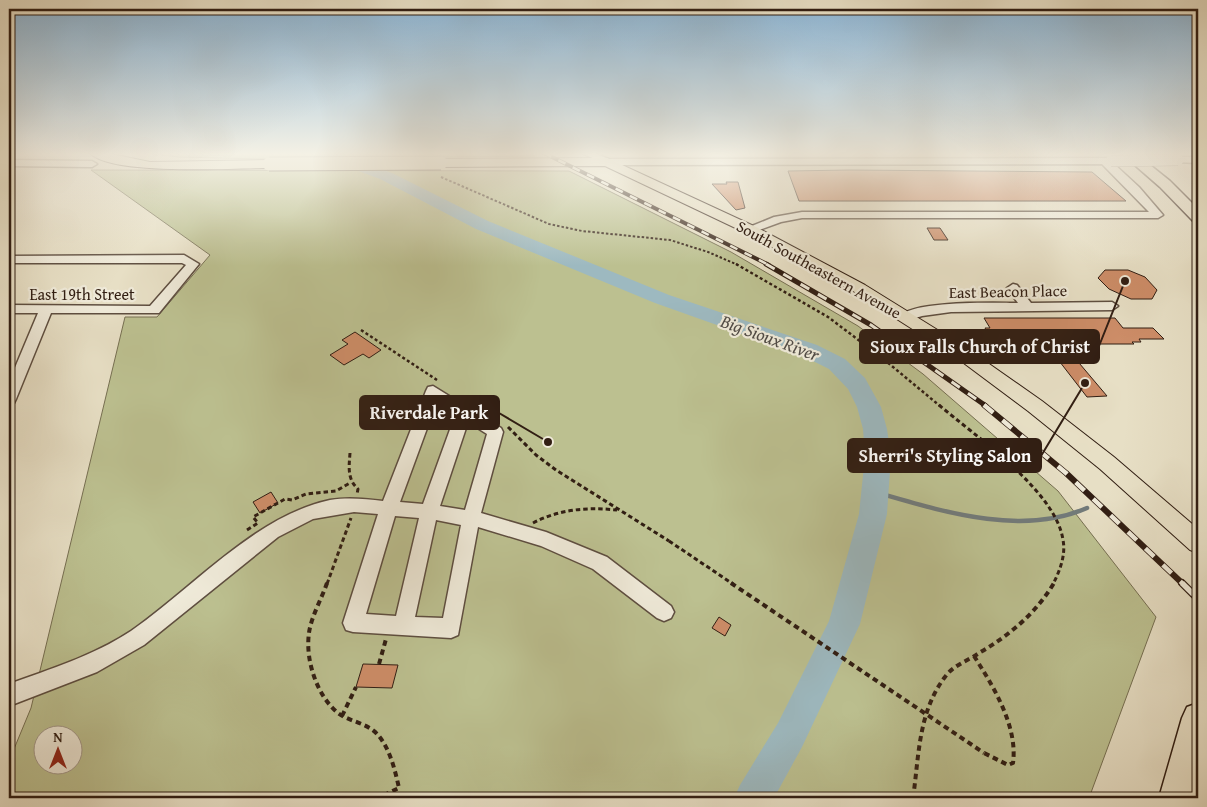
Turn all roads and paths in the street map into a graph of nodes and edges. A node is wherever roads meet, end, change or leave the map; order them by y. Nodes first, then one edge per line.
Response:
1 (479, 191) edge
2 (668, 191) edge
3 (1137, 191) edge
4 (1171, 191) edge
5 (1198, 218) edge
6 (751, 230) junction
7 (9, 259) edge
8 (1013, 288) dead end
9 (1112, 306) dead end
10 (1028, 308) junction
11 (9, 309) edge
12 (46, 310) junction
13 (906, 317) junction
14 (9, 399) edge
15 (464, 411) junction
16 (517, 433) dead end
17 (350, 453) dead end
18 (354, 505) junction
19 (389, 508) junction
20 (619, 510) junction
21 (429, 512) junction
22 (471, 519) junction
23 (519, 531) junction
24 (1198, 543) edge
25 (664, 612) dead end
26 (397, 626) junction
27 (974, 656) junction
28 (379, 664) dead end
29 (356, 687) dead end
30 (14, 694) edge
31 (342, 716) junction
32 (1198, 718) edge
33 (380, 798) edge
34 (913, 798) edge
35 (1176, 798) edge

1 - 27 path
2 - 6 main road, South Southeastern Avenue
3 - 6 street
4 - 5 highway
6 - 13 main road, South Southeastern Avenue
7 - 12 street, East 19th Street
8 - 10 street
9 - 10 street, East Beacon Place
10 - 13 street, East Beacon Place
11 - 12 street, East 19th Street
12 - 14 street
13 - 24 main road, South Southeastern Avenue
15 - 19 street
15 - 21 street
15 - 22 street
16 - 20 path
17 - 18 path
18 - 19 street
18 - 30 street
18 - 31 path
19 - 21 street
19 - 26 street
20 - 23 path
20 - 27 path, bridge
21 - 22 street
21 - 26 street
22 - 23 street
22 - 26 street
23 - 25 street
26 - 28 path
27 - 34 path
29 - 31 path
31 - 33 path
32 - 35 highway

